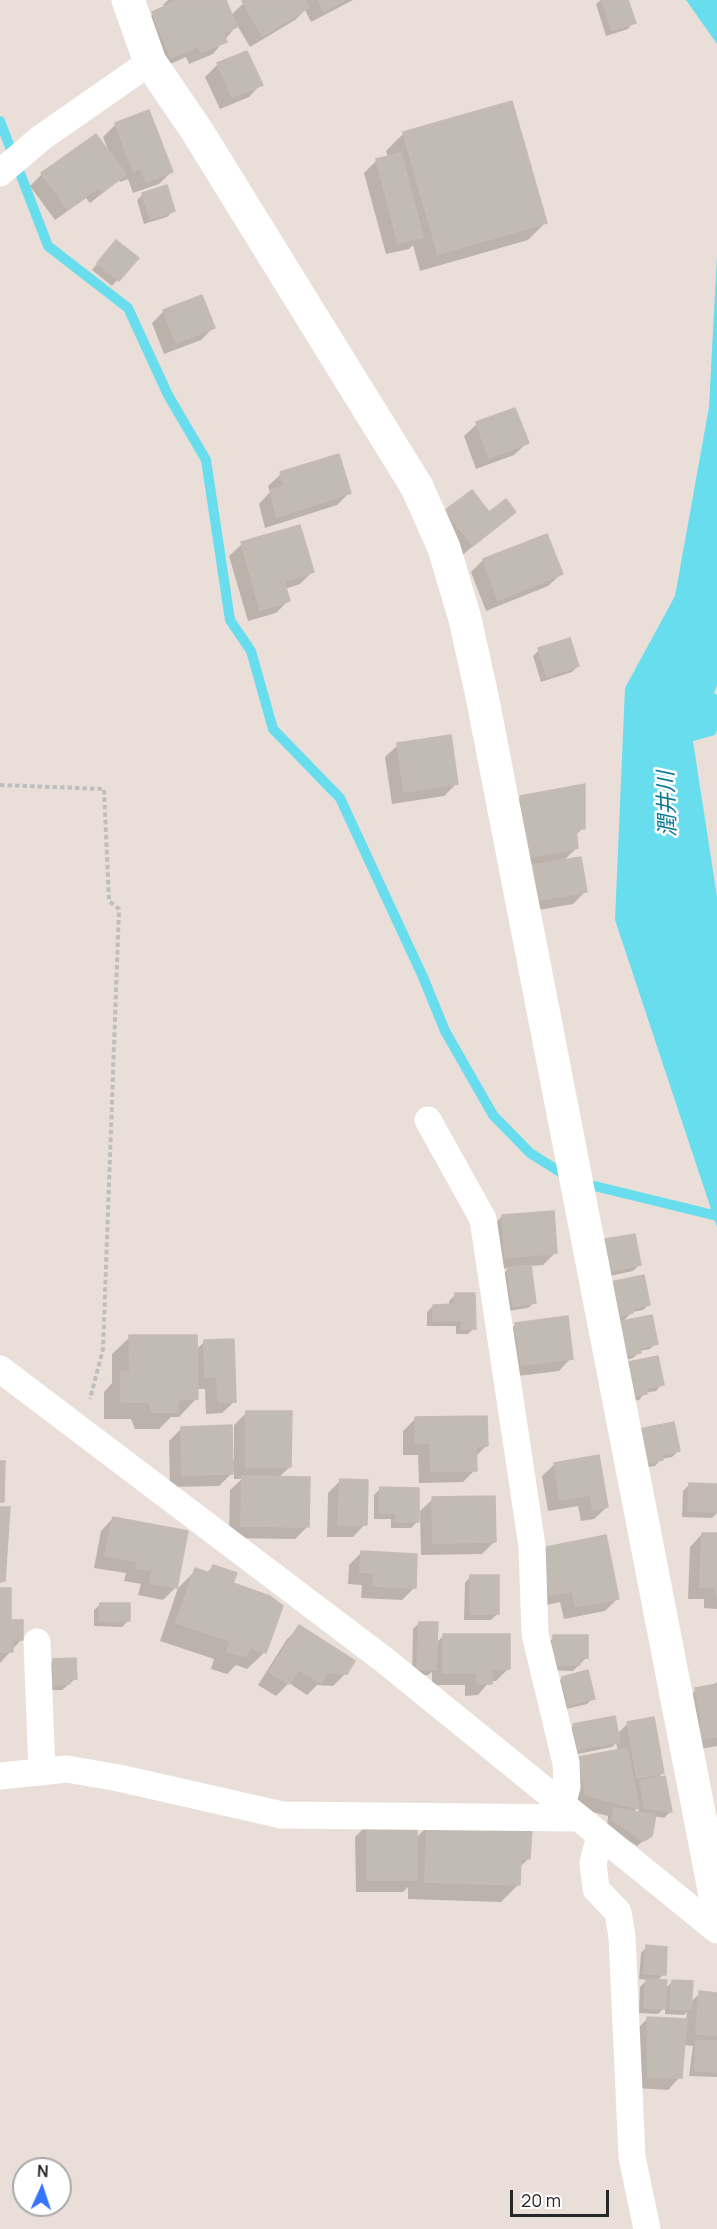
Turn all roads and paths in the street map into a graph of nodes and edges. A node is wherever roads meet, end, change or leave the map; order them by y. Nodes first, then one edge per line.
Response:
1 (134, 4) edge
2 (150, 62) junction
3 (0, 173) edge
4 (0, 785) edge
5 (428, 1120) dead end
6 (0, 1369) edge
7 (82, 1431) junction
8 (37, 1642) dead end
9 (42, 1772) junction
10 (0, 1776) edge
11 (570, 1812) junction
12 (600, 1836) junction
13 (717, 1905) edge
14 (717, 1930) edge
15 (647, 2229) edge

1 - 2 street
2 - 3 street
2 - 13 street
4 - 7 path
5 - 11 street
6 - 7 street
7 - 11 street
8 - 9 street
9 - 10 street
9 - 11 street
11 - 12 street
12 - 14 street
12 - 15 street

